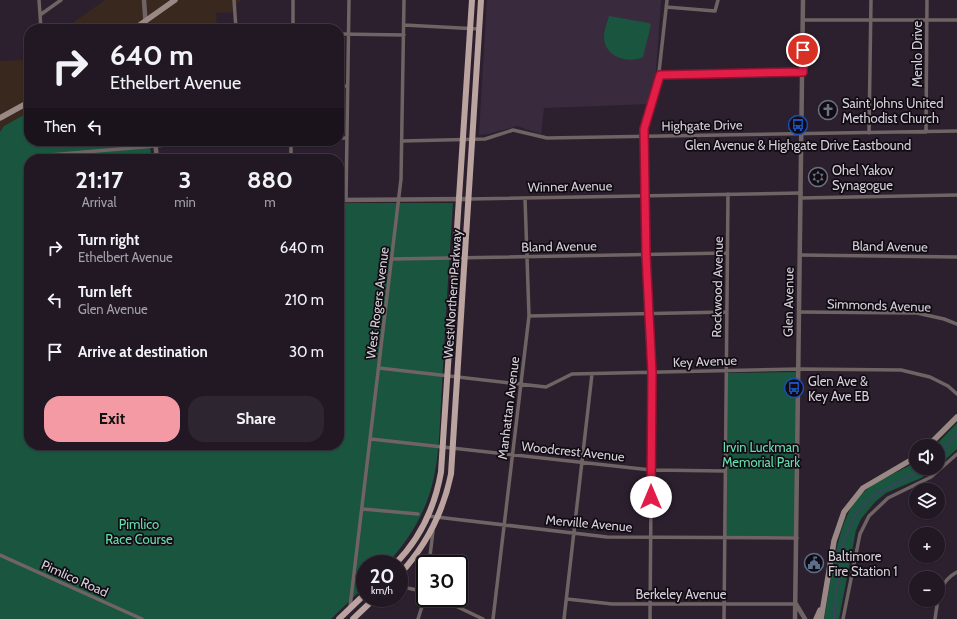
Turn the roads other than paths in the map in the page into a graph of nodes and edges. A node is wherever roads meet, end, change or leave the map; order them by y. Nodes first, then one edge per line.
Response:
1 (39, 0) edge
2 (61, 0) edge
3 (144, 0) edge
4 (175, 0) edge
5 (234, 0) edge
6 (293, 0) edge
7 (349, 0) edge
8 (404, 0) edge
9 (472, 0) edge
10 (481, 0) edge
11 (667, 0) edge
12 (718, 0) edge
13 (803, 0) edge
14 (870, 0) edge
15 (928, 0) edge
16 (666, 7) junction
17 (40, 15) junction
18 (803, 20) junction
19 (870, 20) junction
20 (927, 20) junction
21 (957, 20) edge
22 (146, 21) junction
23 (41, 24) edge
24 (142, 24) edge
25 (236, 24) edge
26 (293, 24) edge
27 (404, 25) junction
28 (470, 29) junction
29 (479, 29) junction
30 (344, 34) edge
31 (349, 34) junction
32 (404, 35) junction
33 (803, 72) junction
34 (660, 75) junction
35 (347, 86) joint
36 (24, 105) edge
37 (0, 118) edge
38 (957, 131) edge
39 (926, 132) junction
40 (869, 133) junction
41 (801, 134) junction
42 (644, 136) junction
43 (347, 138) joint
44 (462, 140) junction
45 (472, 140) junction
46 (402, 141) junction
47 (136, 146) edge
48 (58, 154) edge
49 (728, 194) junction
50 (957, 194) edge
51 (645, 196) junction
52 (801, 196) junction
53 (525, 198) junction
54 (458, 199) junction
55 (469, 199) junction
56 (346, 200) joint
57 (398, 200) junction
58 (727, 254) junction
59 (646, 255) junction
60 (800, 255) junction
61 (526, 257) junction
62 (957, 257) edge
63 (455, 258) junction
64 (465, 258) junction
65 (392, 259) junction
66 (727, 312) junction
67 (799, 312) junction
68 (649, 314) junction
69 (529, 316) junction
70 (957, 324) edge
71 (379, 368) junction
72 (799, 369) junction
73 (726, 371) junction
74 (652, 373) junction
75 (592, 374) junction
76 (448, 376) junction
77 (458, 377) junction
78 (520, 384) junction
79 (957, 394) edge
80 (957, 417) edge
81 (371, 439) junction
82 (935, 439) edge
83 (444, 446) junction
84 (453, 447) junction
85 (957, 454) edge
86 (512, 455) junction
87 (909, 461) edge
88 (582, 462) junction
89 (651, 470) junction
90 (725, 471) junction
91 (363, 509) junction
92 (418, 514) dead end
93 (427, 516) junction
94 (438, 517) junction
95 (505, 525) junction
96 (433, 528) junction
97 (574, 533) junction
98 (651, 538) junction
99 (724, 538) junction
100 (797, 538) junction
101 (0, 555) edge
102 (402, 555) edge
103 (430, 555) edge
104 (408, 565) edge
105 (957, 572) edge
106 (354, 579) joint
107 (567, 599) junction
108 (356, 602) edge
109 (650, 604) junction
110 (724, 604) junction
111 (796, 604) junction
112 (822, 604) junction
113 (366, 607) edge
114 (422, 607) edge
115 (458, 607) edge
116 (350, 608) junction
117 (142, 619) edge
118 (339, 619) edge
119 (353, 619) edge
120 (418, 619) edge
121 (484, 619) edge
122 (493, 619) edge
123 (564, 619) edge
124 (650, 619) edge
125 (724, 619) edge
126 (795, 619) edge
127 (805, 619) edge
128 (816, 619) edge
129 (821, 619) edge
130 (843, 619) edge
131 (935, 619) edge

1 - 17 street
2 - 17 street
3 - 22 street
4 - 22 main road
5 - 25 street
6 - 26 street
7 - 31 street
8 - 27 street, West Rogers Avenue
9 - 28 main road, West Northern Parkway
10 - 29 main road, West Northern Parkway
11 - 16 street
12 - 16 street
13 - 18 street, Glen Avenue
14 - 19 street
15 - 20 street, Menlo Drive
16 - 34 street
17 - 23 street
18 - 19 street
18 - 33 street, Glen Avenue
19 - 20 street
19 - 40 street
20 - 21 street
20 - 39 street, Menlo Drive
22 - 24 main road
27 - 28 street
27 - 32 street, West Rogers Avenue
28 - 29 street
28 - 44 main road, West Northern Parkway
29 - 45 main road, West Northern Parkway
30 - 31 street
31 - 32 street
31 - 35 street
32 - 46 street, West Rogers Avenue
33 - 34 street
33 - 41 street, Glen Avenue
34 - 42 street
35 - 43 street
36 - 37 main road
38 - 39 street, Highgate Drive
39 - 40 street, Highgate Drive
40 - 41 street, Highgate Drive
41 - 42 street, Highgate Drive
41 - 52 street, Glen Avenue
42 - 45 street, Highgate Drive
42 - 51 street
43 - 56 street
44 - 45 street, Highgate Drive
44 - 46 street, Highgate Drive
44 - 54 main road, West Northern Parkway
45 - 55 main road, West Northern Parkway
46 - 57 street, West Rogers Avenue
47 - 48 street
49 - 51 street, Winner Avenue
49 - 52 street, Winner Avenue
49 - 58 street, Rockwood Avenue
50 - 52 street, Winner Avenue
51 - 53 street, Winner Avenue
51 - 59 street
52 - 60 street, Glen Avenue
53 - 55 street, Winner Avenue
53 - 61 street, Manhattan Avenue
54 - 55 street, Winner Avenue
54 - 57 street, Winner Avenue
54 - 63 main road, West Northern Parkway
55 - 64 main road, West Northern Parkway
56 - 57 street, Winner Avenue
57 - 65 street, West Rogers Avenue
58 - 59 street, Bland Avenue
58 - 66 street, Rockwood Avenue
59 - 61 street, Bland Avenue
59 - 68 street
60 - 62 street, Bland Avenue
60 - 67 street, Glen Avenue
61 - 64 street, Bland Avenue
61 - 69 street, Manhattan Avenue
63 - 64 street, Bland Avenue
63 - 65 street, Bland Avenue
63 - 76 main road, West Northern Parkway
64 - 77 main road, West Northern Parkway
65 - 71 street, West Rogers Avenue
66 - 68 street
66 - 73 street, Rockwood Avenue
67 - 70 street, Simmonds Avenue
67 - 72 street, Glen Avenue
68 - 69 street
68 - 74 street
69 - 78 street, Manhattan Avenue
71 - 76 street, Key Avenue
71 - 81 street, West Rogers Avenue
72 - 73 street, Key Avenue
72 - 79 street, Key Avenue
72 - 100 street, Glen Avenue
73 - 74 street, Key Avenue
73 - 90 street, Rockwood Avenue
74 - 75 street, Key Avenue
74 - 89 street
75 - 78 street, Key Avenue
75 - 88 street
76 - 77 street, Key Avenue
76 - 83 main road, West Northern Parkway
77 - 78 street, Key Avenue
77 - 84 main road, West Northern Parkway
78 - 86 street, Manhattan Avenue
80 - 82 main road
81 - 83 street, Woodcrest Avenue
81 - 91 street, West Rogers Avenue
83 - 84 street, Woodcrest Avenue
83 - 93 main road, West Northern Parkway
84 - 86 street, Woodcrest Avenue
84 - 94 main road, West Northern Parkway
85 - 130 street
86 - 88 street, Woodcrest Avenue
86 - 95 street, Manhattan Avenue
87 - 112 main road
88 - 89 street, Woodcrest Avenue
88 - 97 street
89 - 90 street, Woodcrest Avenue
89 - 98 street
90 - 99 street, Rockwood Avenue
91 - 92 street
91 - 106 street, West Rogers Avenue
93 - 94 street, Merville Avenue
93 - 102 main road, West Northern Parkway
94 - 95 street, Merville Avenue
94 - 96 main road, West Northern Parkway
95 - 97 street, Merville Avenue
95 - 122 street, Manhattan Avenue
96 - 103 street
96 - 104 main road, West Northern Parkway
97 - 98 street, Merville Avenue
97 - 107 street
98 - 99 street, Merville Avenue
98 - 109 street
99 - 100 street, Merville Avenue
99 - 110 street, Rockwood Avenue
100 - 111 street, Glen Avenue
101 - 117 street, Pimlico Road
105 - 131 street
106 - 116 street, West Rogers Avenue
107 - 109 street, Berkeley Avenue
107 - 123 street
108 - 116 main road
109 - 110 street, Berkeley Avenue
109 - 124 street
110 - 111 street, Berkeley Avenue
110 - 125 street, Rockwood Avenue
111 - 126 street, Glen Avenue
111 - 127 street
112 - 128 main road
112 - 129 main road
113 - 119 main road
114 - 120 street
115 - 121 street
116 - 118 main road

